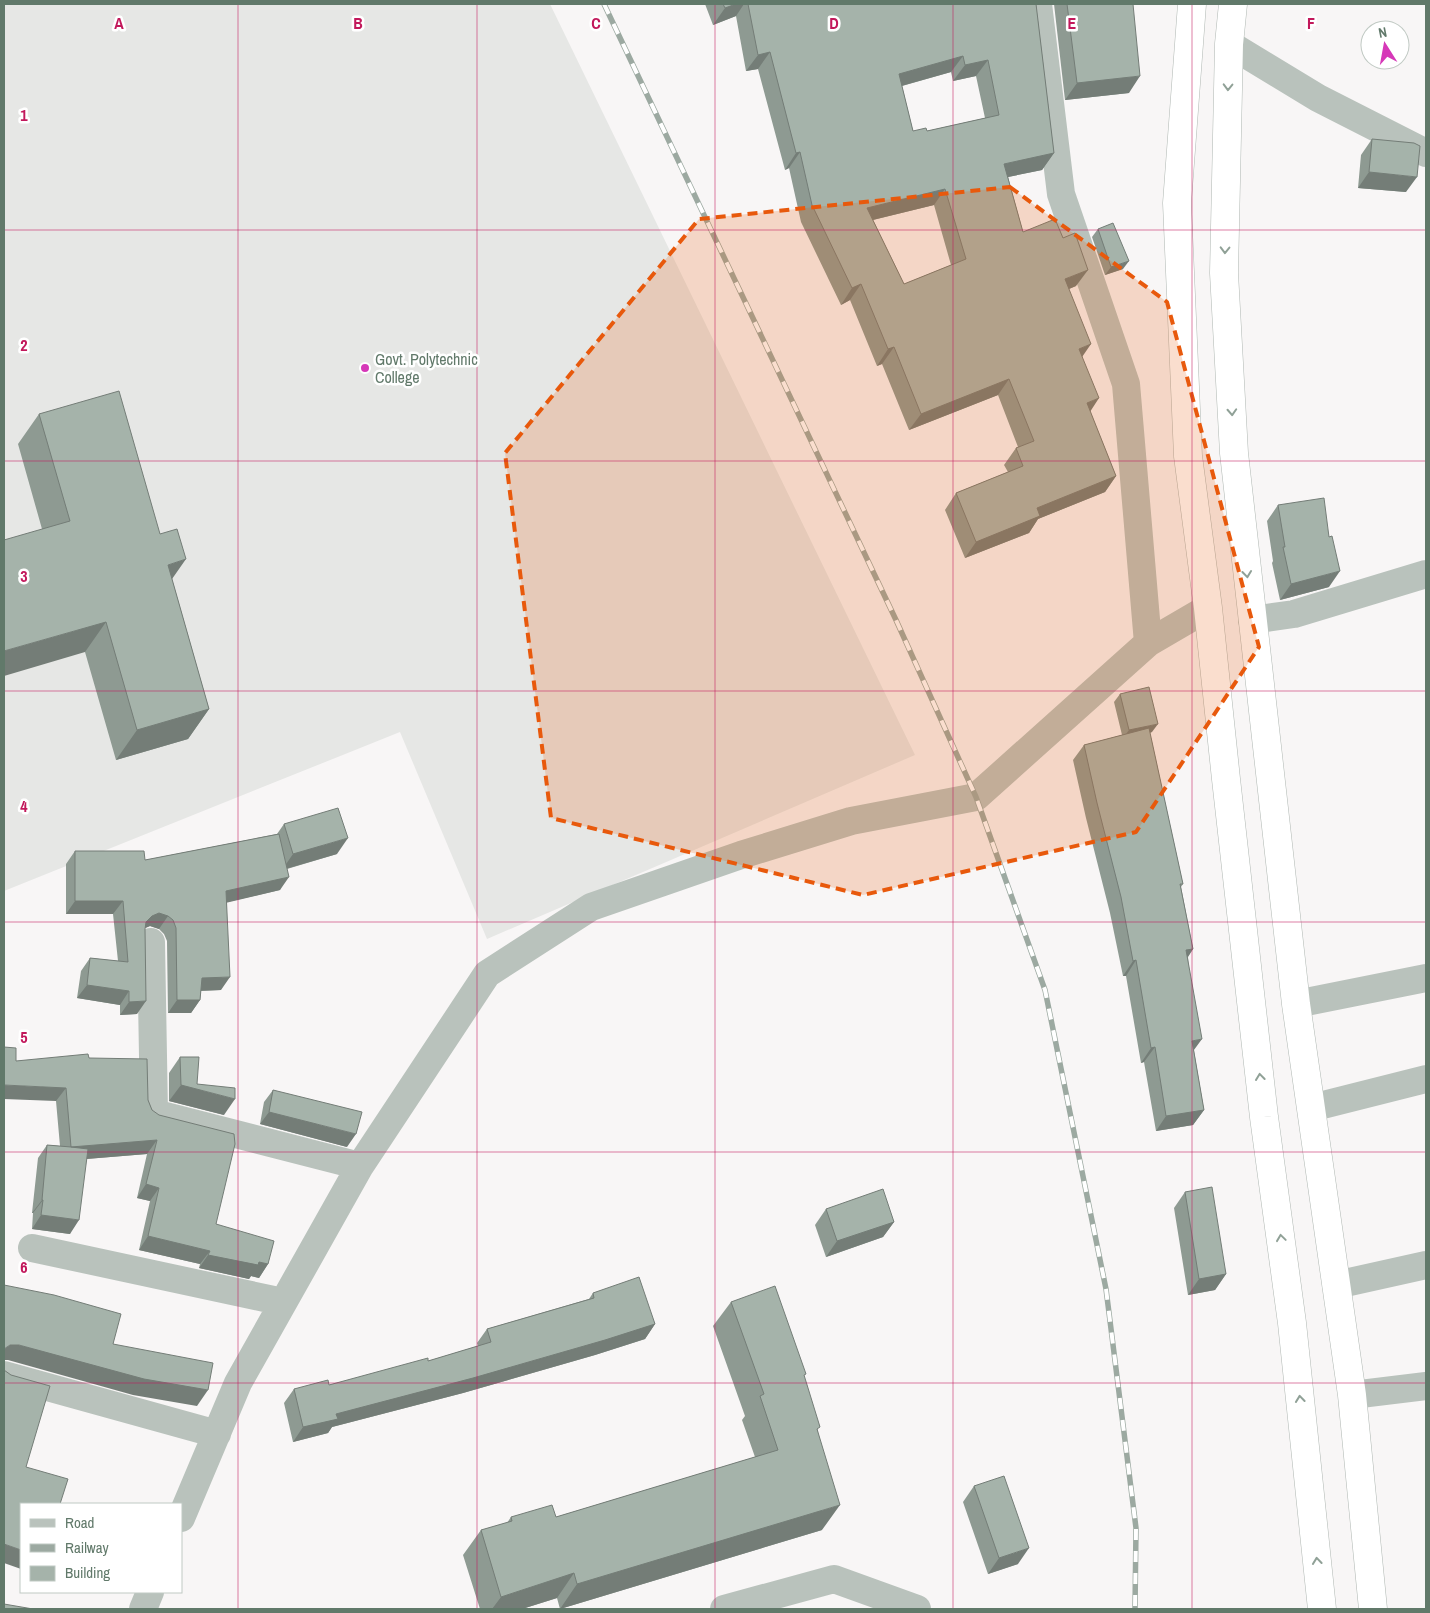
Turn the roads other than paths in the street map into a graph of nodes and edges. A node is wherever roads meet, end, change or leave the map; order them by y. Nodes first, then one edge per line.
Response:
1 (1038, 4) edge
2 (1192, 4) edge
3 (1233, 4) edge
4 (1229, 44) junction
5 (1426, 153) edge
6 (1426, 574) edge
7 (1208, 608) junction
8 (1252, 620) junction
9 (1148, 643) junction
10 (151, 942) dead end
11 (1426, 978) edge
12 (1296, 1004) junction
13 (1426, 1079) edge
14 (1311, 1108) junction
15 (360, 1166) junction
16 (32, 1248) dead end
17 (1426, 1265) edge
18 (1336, 1285) junction
19 (284, 1302) junction
20 (4, 1375) edge
21 (1426, 1386) edge
22 (1352, 1395) junction
23 (217, 1434) junction
24 (182, 1516) edge
25 (150, 1593) edge
26 (143, 1609) edge
27 (724, 1609) edge
28 (917, 1609) edge
29 (1322, 1609) edge
30 (1373, 1609) edge

1 - 9 street
2 - 7 highway
3 - 4 highway
4 - 5 street
4 -> 8 highway
6 - 8 street
7 - 9 street
29 -> 7 highway
8 - 12 highway
9 - 15 street
10 - 15 street
11 - 12 street
12 - 14 highway
13 - 14 street
14 - 18 highway
15 - 19 street
16 - 19 street
17 - 18 street
18 - 22 highway
19 - 23 street
20 - 23 street
21 - 22 street
22 - 30 highway
23 - 24 street
25 - 26 street
27 - 28 street

